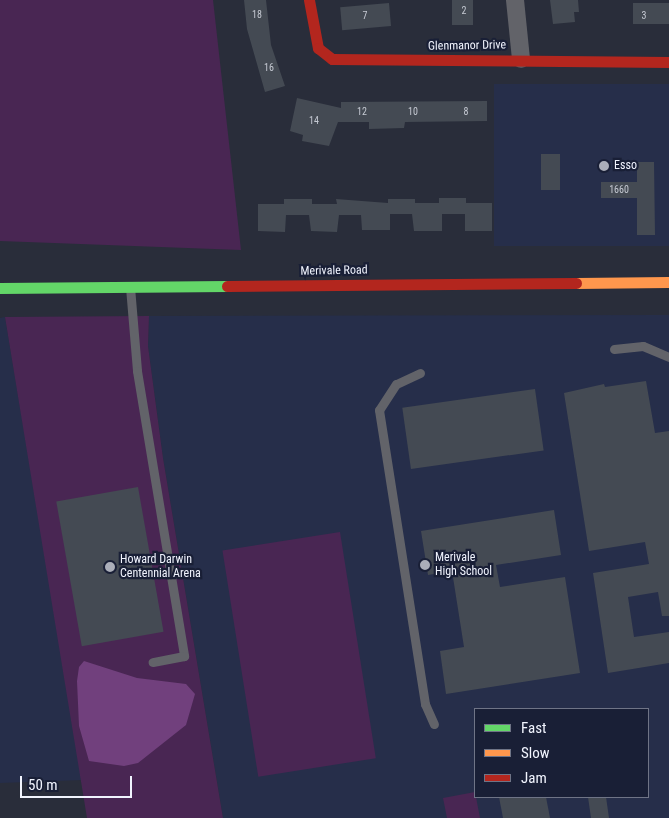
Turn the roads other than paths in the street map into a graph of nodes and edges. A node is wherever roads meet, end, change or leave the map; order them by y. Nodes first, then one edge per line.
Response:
1 (309, 0) edge
2 (515, 0) edge
3 (521, 59) junction
4 (669, 62) edge
5 (669, 282) edge
6 (130, 287) junction
7 (0, 288) edge
8 (614, 349) dead end
9 (669, 357) edge
10 (420, 373) dead end
11 (153, 662) dead end
12 (434, 724) dead end

1 - 3 main road, Glenmanor Drive
2 - 3 street
3 - 4 main road, Glenmanor Drive
5 - 6 main road, Merivale Road
6 - 7 main road, Merivale Road
6 - 11 lane
8 - 9 lane
10 - 12 lane

